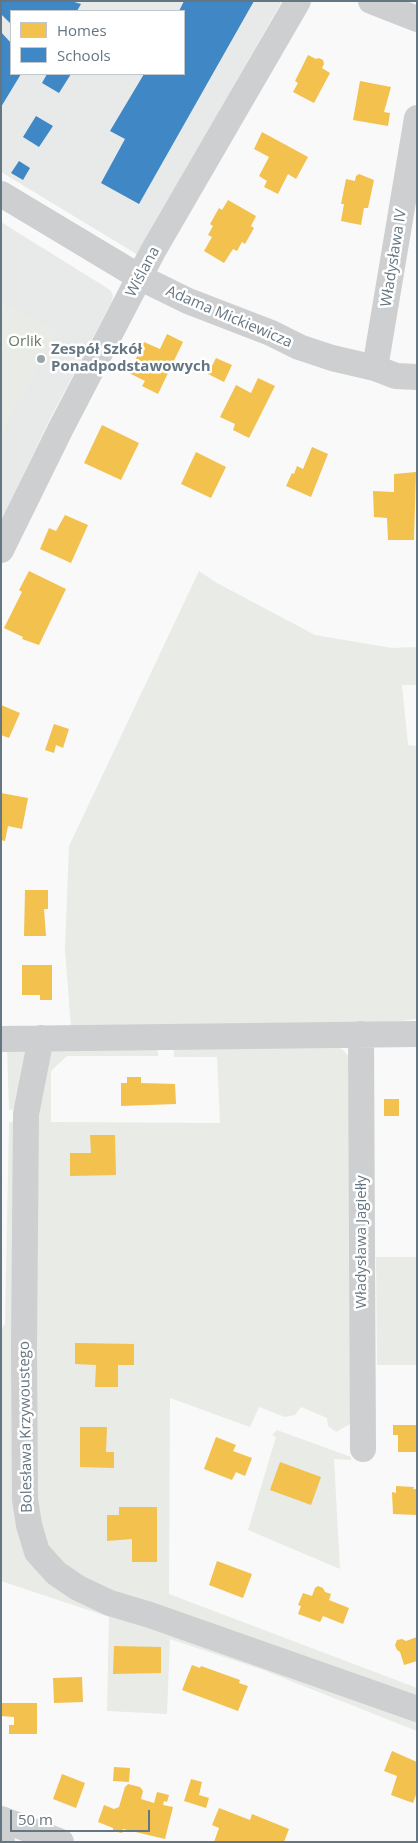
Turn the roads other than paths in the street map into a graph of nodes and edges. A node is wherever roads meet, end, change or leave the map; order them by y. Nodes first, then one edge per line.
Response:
1 (298, 1) edge
2 (371, 1) edge
3 (417, 20) edge
4 (417, 118) edge
5 (1, 194) edge
6 (141, 278) junction
7 (375, 368) junction
8 (417, 377) edge
9 (1, 550) edge
10 (361, 1034) junction
11 (417, 1034) edge
12 (1, 1038) edge
13 (41, 1038) junction
14 (364, 1449) dead end
15 (417, 1709) edge
16 (2, 1829) edge
17 (62, 1842) edge

1 - 6 street, Wiślana
2 - 3 street
4 - 7 street, Władysława IV
5 - 6 street, Adama Mickiewicza
6 - 7 street, Adama Mickiewicza
6 - 9 street, Wiślana
7 - 8 street, Adama Mickiewicza
10 - 11 street
10 - 13 street
10 - 14 street, Władysława Jagiełły
12 - 13 street
13 - 15 street, Bolesława Krzywoustego
16 - 17 street

